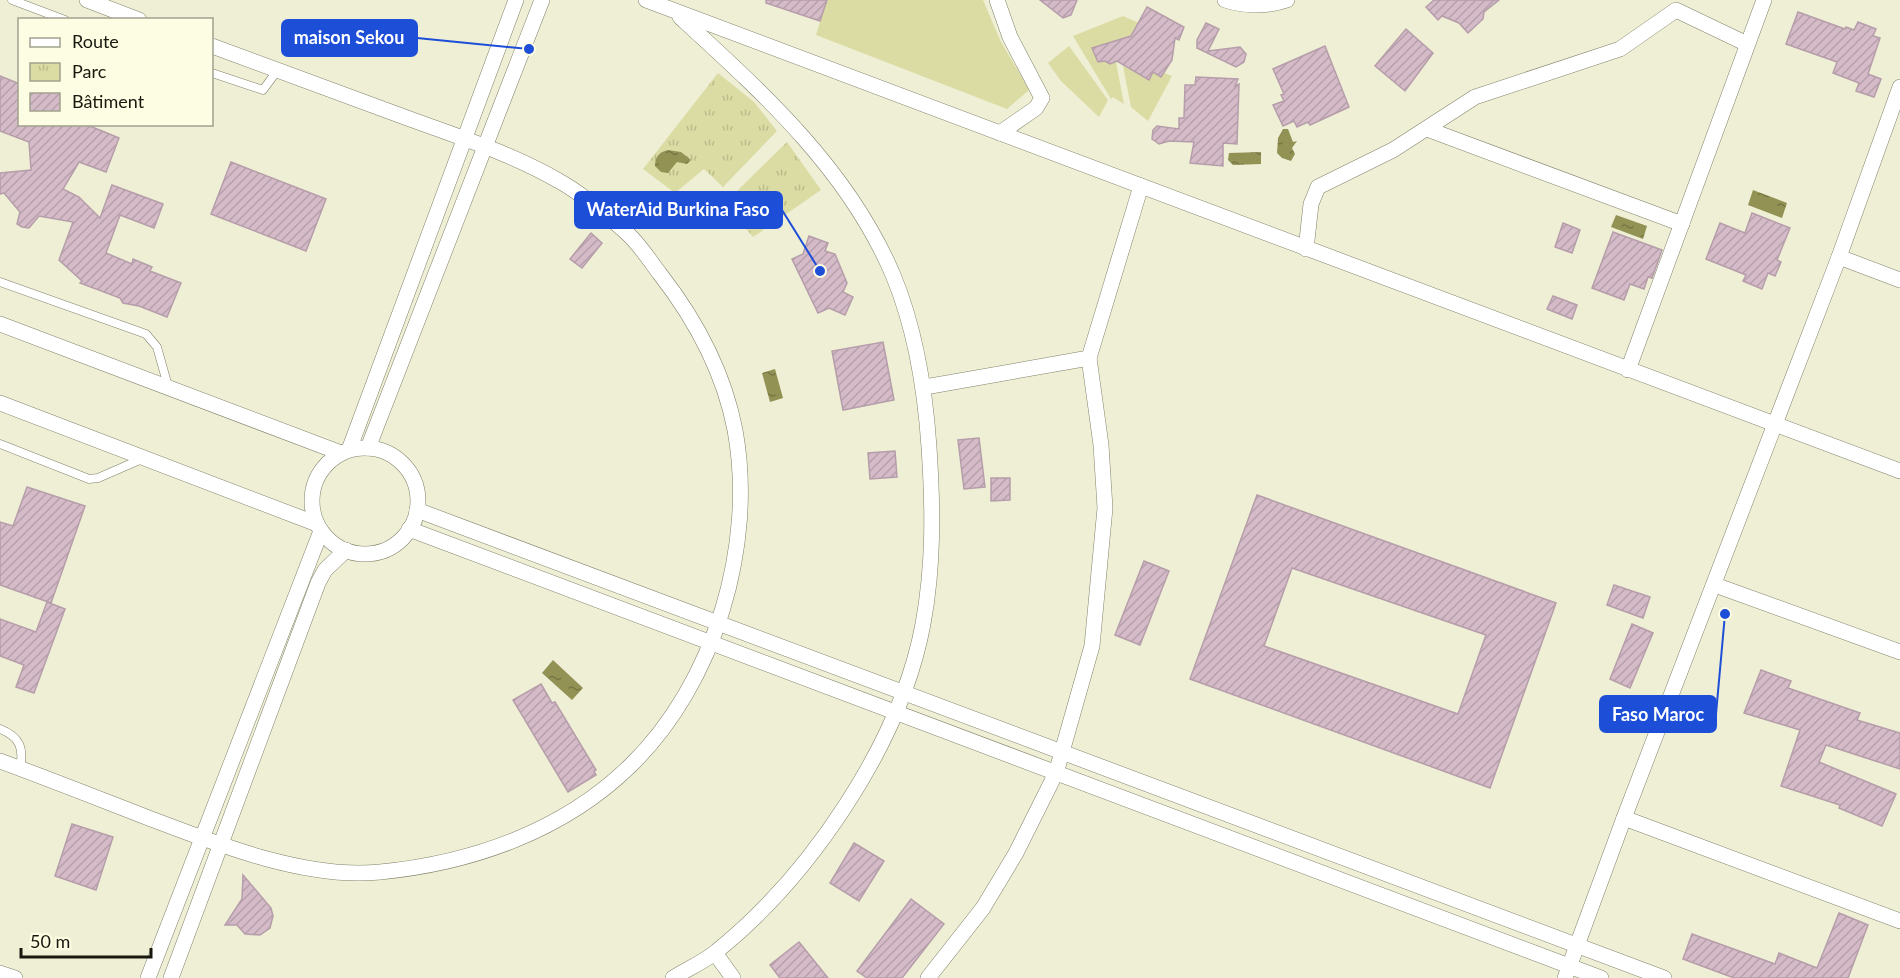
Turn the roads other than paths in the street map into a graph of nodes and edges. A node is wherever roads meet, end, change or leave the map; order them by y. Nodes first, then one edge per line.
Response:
1 (12, 0) edge
2 (87, 0) edge
3 (516, 0) edge
4 (542, 0) edge
5 (646, 0) edge
6 (997, 0) edge
7 (1226, 0) edge
8 (1287, 0) edge
9 (1764, 0) edge
10 (1680, 5) edge
11 (673, 10) junction
12 (60, 18) edge
13 (134, 18) edge
14 (1747, 44) junction
15 (213, 46) edge
16 (277, 71) junction
17 (213, 73) edge
18 (1900, 87) edge
19 (1427, 129) junction
20 (1000, 133) junction
21 (463, 139) junction
22 (484, 147) junction
23 (1141, 186) junction
24 (1682, 224) junction
25 (1306, 249) junction
26 (1839, 257) junction
27 (1900, 280) edge
28 (0, 282) edge
29 (0, 324) edge
30 (1089, 358) junction
31 (1628, 370) junction
32 (168, 387) junction
33 (925, 387) junction
34 (0, 403) edge
35 (1774, 425) junction
36 (0, 444) edge
37 (368, 448) junction
38 (345, 452) junction
39 (144, 458) junction
40 (1900, 471) edge
41 (417, 510) junction
42 (319, 527) junction
43 (409, 529) junction
44 (346, 550) junction
45 (1715, 585) junction
46 (719, 622) junction
47 (712, 643) junction
48 (1900, 652) edge
49 (904, 691) junction
50 (895, 713) junction
51 (0, 729) edge
52 (1063, 750) junction
53 (0, 760) edge
54 (20, 768) junction
55 (1056, 773) junction
56 (1624, 818) junction
57 (1250, 822) junction
58 (201, 838) junction
59 (1243, 842) junction
60 (221, 846) junction
61 (1356, 862) junction
62 (1348, 882) junction
63 (1900, 921) edge
64 (1576, 945) junction
65 (715, 953) junction
66 (0, 972) edge
67 (1568, 972) edge
68 (15, 978) edge
69 (148, 978) edge
70 (171, 978) edge
71 (673, 978) edge
72 (734, 978) edge
73 (928, 978) edge
74 (1601, 978) edge
75 (1664, 978) edge

1 - 12 lane
2 - 13 street
3 - 21 street
4 - 22 street
5 - 11 street
6 - 20 street
7 - 8 street
9 - 14 street
10 - 14 street
10 - 19 street
11 - 20 street
11 - 33 street
14 - 24 street
15 - 16 street
16 - 17 lane
16 - 21 street
18 - 26 street
19 - 24 street
19 - 25 street
20 - 23 street
21 - 22 street
21 - 38 street
22 - 37 street
22 - 46 street
23 - 25 street
23 - 30 street
24 - 31 street
25 - 31 street
26 - 27 street
26 - 35 street
28 - 32 lane
29 - 32 street
30 - 33 street
30 - 52 street
31 - 35 street
32 - 38 street
33 - 49 street
34 - 39 street
35 - 40 street
35 - 45 street
36 - 39 lane
37 - 38 street
37 - 41 street
38 - 42 street
39 - 42 street
41 - 43 street
41 - 46 street
42 - 44 street
42 - 58 street
43 - 44 street
43 - 47 street
44 - 60 street
45 - 48 street
45 - 56 street
46 - 47 street
46 - 49 street
47 - 50 street
47 - 60 street
49 - 50 street
49 - 52 street
50 - 55 street
50 - 65 street
51 - 54 lane
52 - 55 street
52 - 57 street
53 - 54 street
54 - 58 street
55 - 59 street
55 - 73 street
56 - 63 street
56 - 64 street
57 - 59 street
57 - 61 street
58 - 60 street
58 - 69 street
59 - 62 street
60 - 70 street
61 - 62 street
61 - 64 street
62 - 67 street
64 - 67 street
64 - 75 street
65 - 71 street
65 - 72 street
66 - 68 street
67 - 74 street

